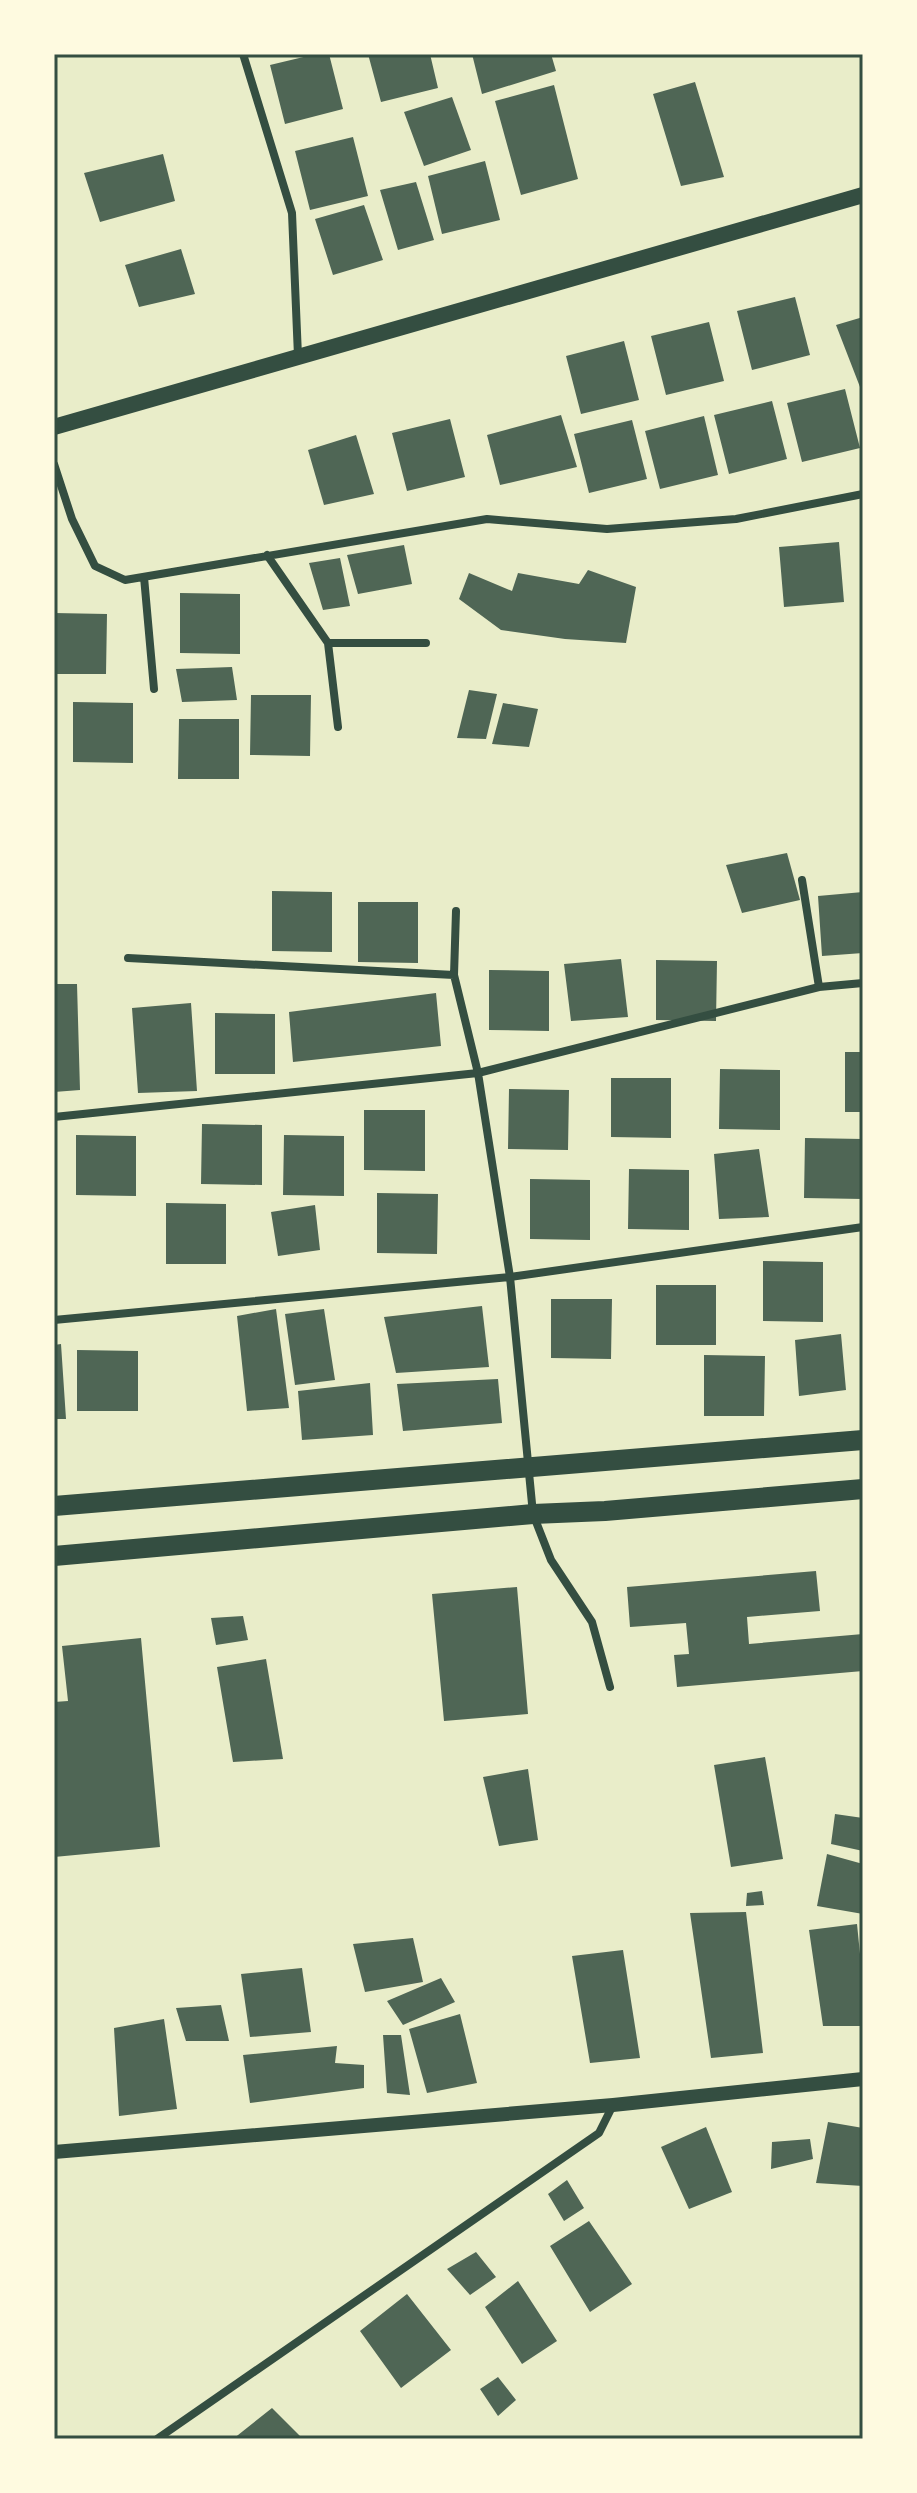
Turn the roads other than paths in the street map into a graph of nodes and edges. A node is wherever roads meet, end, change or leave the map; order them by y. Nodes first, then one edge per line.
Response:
1 (243, 54) edge
2 (863, 195) edge
3 (298, 356) junction
4 (54, 427) edge
5 (54, 464) edge
6 (863, 494) edge
7 (267, 555) junction
8 (144, 577) junction
9 (328, 643) junction
10 (426, 643) dead end
11 (154, 689) dead end
12 (338, 727) dead end
13 (802, 880) dead end
14 (456, 911) dead end
15 (128, 958) dead end
16 (454, 975) junction
17 (863, 983) edge
18 (819, 987) junction
19 (478, 1073) junction
20 (54, 1117) edge
21 (863, 1227) edge
22 (510, 1277) junction
23 (54, 1309) edge
24 (55, 1320) edge
25 (863, 1440) edge
26 (527, 1469) junction
27 (863, 1489) edge
28 (54, 1506) edge
29 (533, 1514) junction
30 (54, 1556) edge
31 (610, 1687) dead end
32 (862, 2078) edge
33 (613, 2105) junction
34 (54, 2152) edge
35 (157, 2439) edge

1 - 3 street
2 - 3 main road
3 - 4 main road
5 - 8 street
6 - 7 street
7 - 8 street
7 - 9 street
8 - 11 street
9 - 10 street
9 - 12 street
13 - 18 street
14 - 16 street
15 - 16 street
16 - 19 street
17 - 18 street
18 - 19 street
19 - 20 street
19 - 22 street
21 - 22 street
22 - 24 street
22 - 26 street
23 - 24 street
25 - 26 main road
26 - 28 main road
26 - 29 street
27 - 29 main road
29 - 30 main road
29 - 31 street
32 - 33 street
33 - 34 street
33 - 35 street

